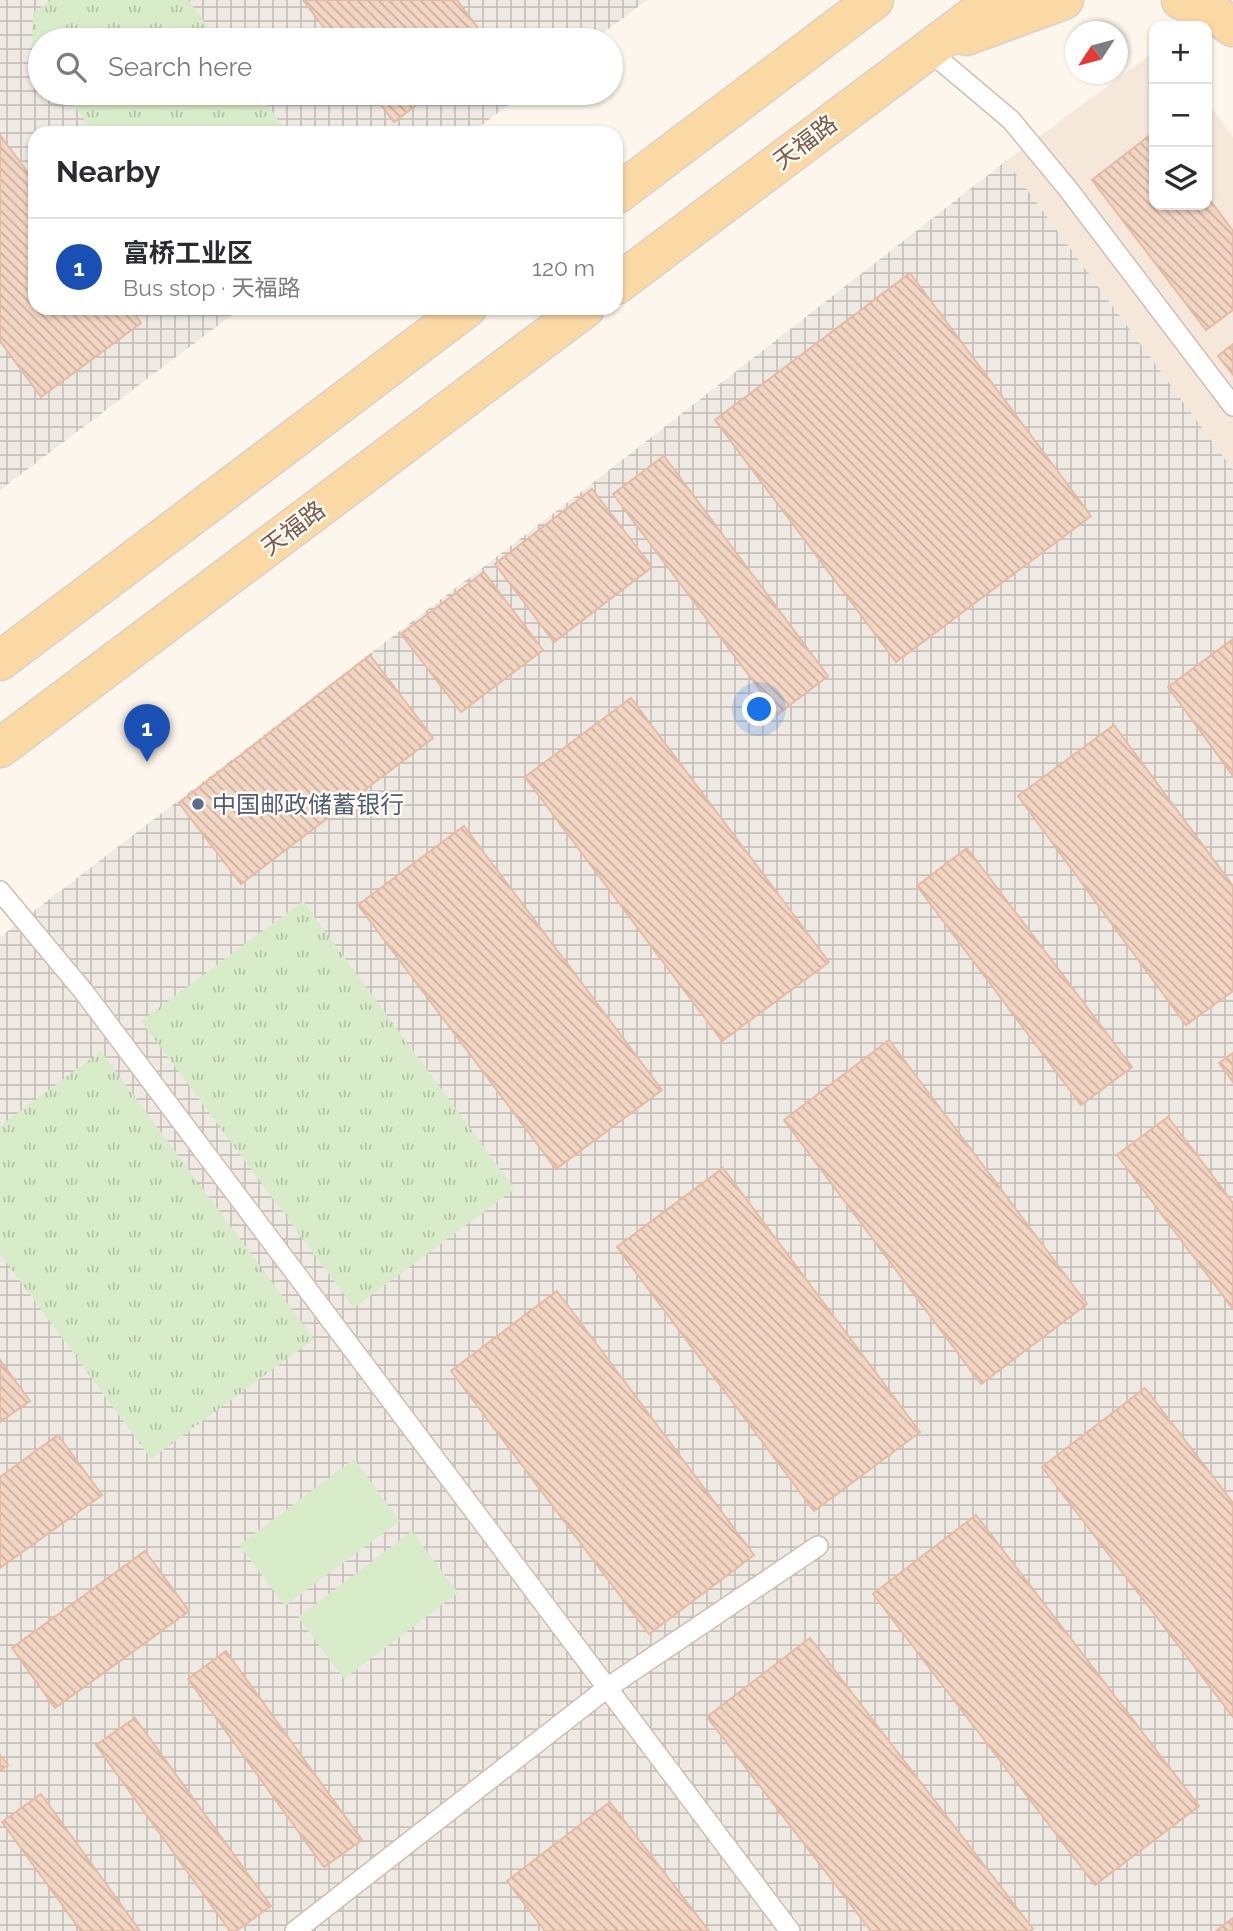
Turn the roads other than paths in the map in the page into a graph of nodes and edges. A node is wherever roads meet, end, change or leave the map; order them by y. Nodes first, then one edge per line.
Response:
1 (995, 0) edge
2 (1064, 0) edge
3 (1181, 0) edge
4 (869, 3) edge
5 (1233, 27) edge
6 (928, 50) junction
7 (623, 190) edge
8 (623, 280) edge
9 (458, 315) edge
10 (576, 315) edge
11 (1233, 406) edge
12 (0, 661) edge
13 (0, 748) edge
14 (0, 891) edge
15 (818, 1546) dead end
16 (607, 1688) junction
17 (295, 1931) edge
18 (790, 1931) edge

1 - 6 main road, 天福路
2 - 6 main road
3 - 5 main road
4 - 7 main road
6 - 8 main road, 天福路
6 - 11 lane
9 - 12 main road
10 - 13 main road, 天福路
14 - 16 lane
15 - 16 lane
16 - 17 lane
16 - 18 lane

